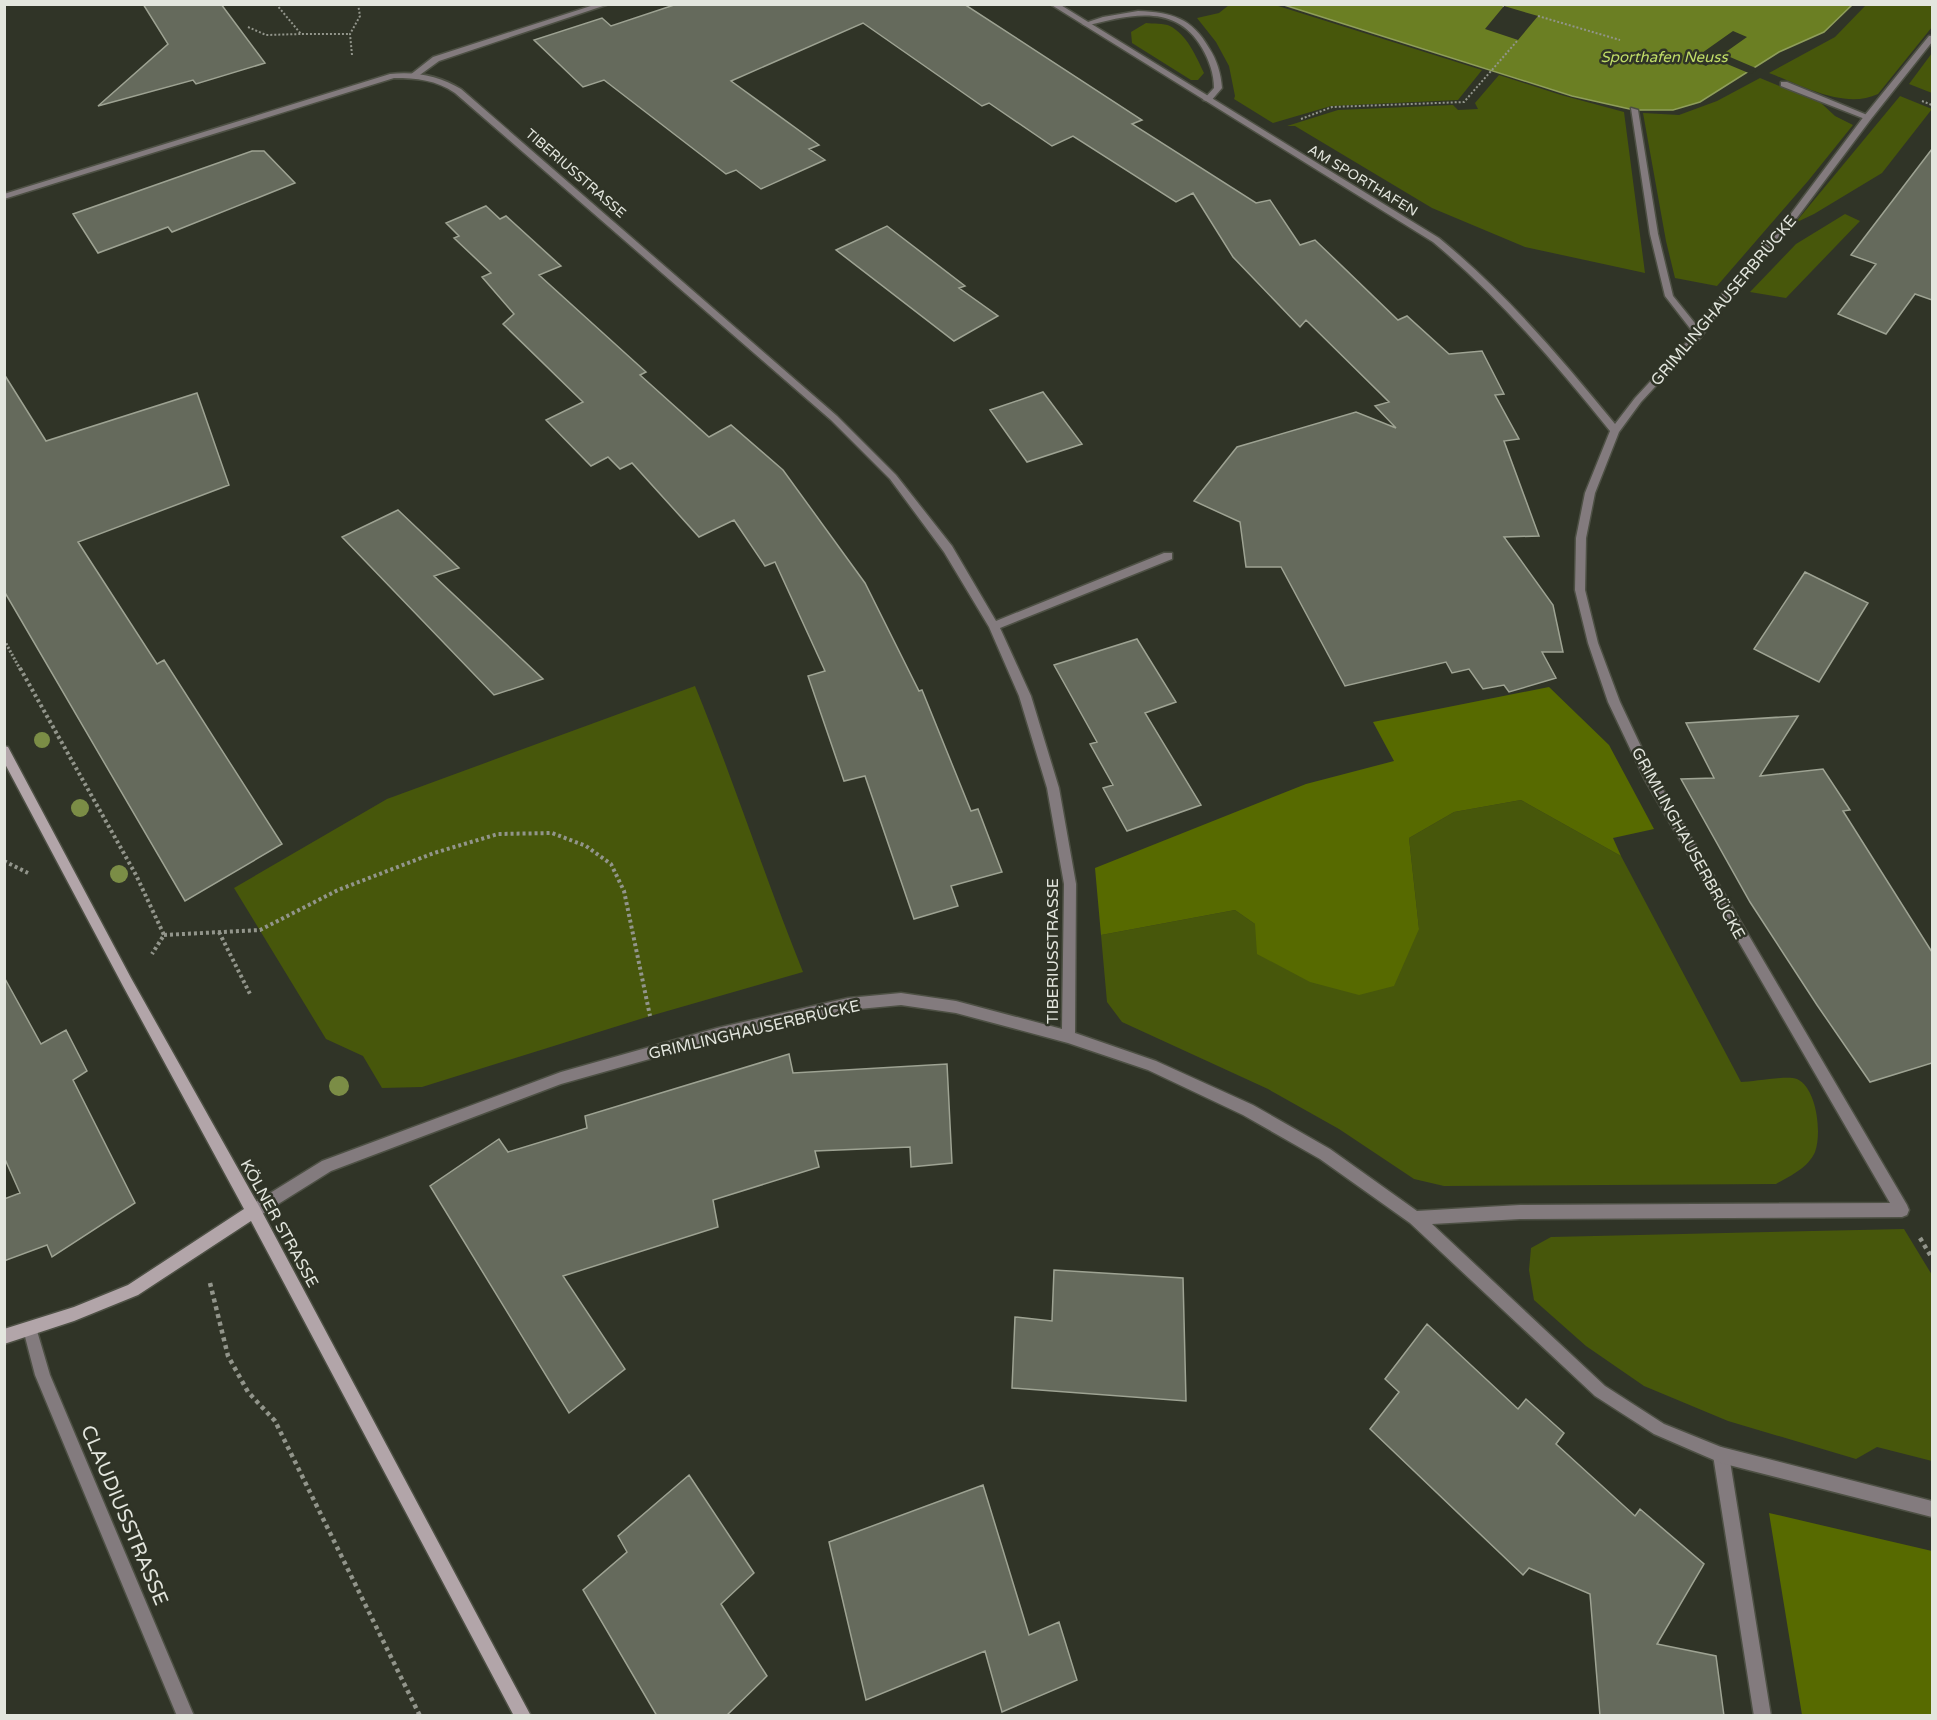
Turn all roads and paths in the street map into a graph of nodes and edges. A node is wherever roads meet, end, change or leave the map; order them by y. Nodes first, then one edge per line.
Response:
1 (276, 4) edge
2 (358, 4) edge
3 (606, 4) edge
4 (1053, 4) edge
5 (1499, 4) edge
6 (1504, 6) dead end
7 (1538, 16) dead end
8 (1086, 24) junction
9 (248, 27) dead end
10 (301, 34) junction
11 (350, 34) junction
12 (1932, 38) edge
13 (1518, 40) dead end
14 (1620, 40) dead end
15 (414, 75) junction
16 (374, 80) junction
17 (1784, 84) dead end
18 (1207, 100) junction
19 (1634, 110) dead end
20 (1868, 117) junction
21 (1261, 133) junction
22 (4, 197) edge
23 (1699, 334) junction
24 (1615, 431) junction
25 (1168, 556) dead end
26 (994, 626) junction
27 (4, 640) edge
28 (4, 750) edge
29 (219, 932) junction
30 (164, 935) junction
31 (131, 988) junction
32 (250, 994) dead end
33 (650, 1016) dead end
34 (1068, 1037) junction
35 (254, 1211) junction
36 (1415, 1218) junction
37 (201, 1245) junction
38 (30, 1329) junction
39 (4, 1337) edge
40 (1721, 1455) junction
41 (1932, 1509) edge
42 (186, 1716) edge
43 (420, 1716) edge
44 (523, 1716) edge
45 (1763, 1716) edge

1 - 10 path
2 - 11 path
3 - 15 street
4 - 8 street, AM SPORTHAFEN
5 - 6 path
7 - 14 path
8 - 18 street, AM SPORTHAFEN
8 - 18 street
9 - 10 path
10 - 11 path
11 - 16 path
12 - 20 street, GRIMLINGHAUSERBRÜCKE
13 - 21 path
15 - 16 street, TIBERIUSSTRASSE
15 - 26 street, TIBERIUSSTRASSE
16 - 22 street, TIBERIUSSTRASSE
17 - 20 street
18 - 21 street, AM SPORTHAFEN
19 - 23 street
20 - 23 street, GRIMLINGHAUSERBRÜCKE
21 - 24 street, AM SPORTHAFEN
23 - 24 street, GRIMLINGHAUSERBRÜCKE
24 - 36 street, GRIMLINGHAUSERBRÜCKE
25 - 26 street
26 - 34 street, TIBERIUSSTRASSE
27 - 30 path
28 - 31 main road, KÖLNER STRASSE
29 - 30 path
29 - 32 path
29 - 33 path
30 - 31 path
31 - 35 main road, KÖLNER STRASSE
34 - 35 street, GRIMLINGHAUSERBRÜCKE
34 - 36 street, GRIMLINGHAUSERBRÜCKE
35 - 37 main road
35 - 44 main road, KÖLNER STRASSE
36 - 40 street, GRIMLINGHAUSERBRÜCKE
37 - 38 main road
37 - 43 path
38 - 39 main road
38 - 42 street, CLAUDIUSSTRASSE
40 - 41 street, GRIMLINGHAUSERBRÜCKE
40 - 45 street

